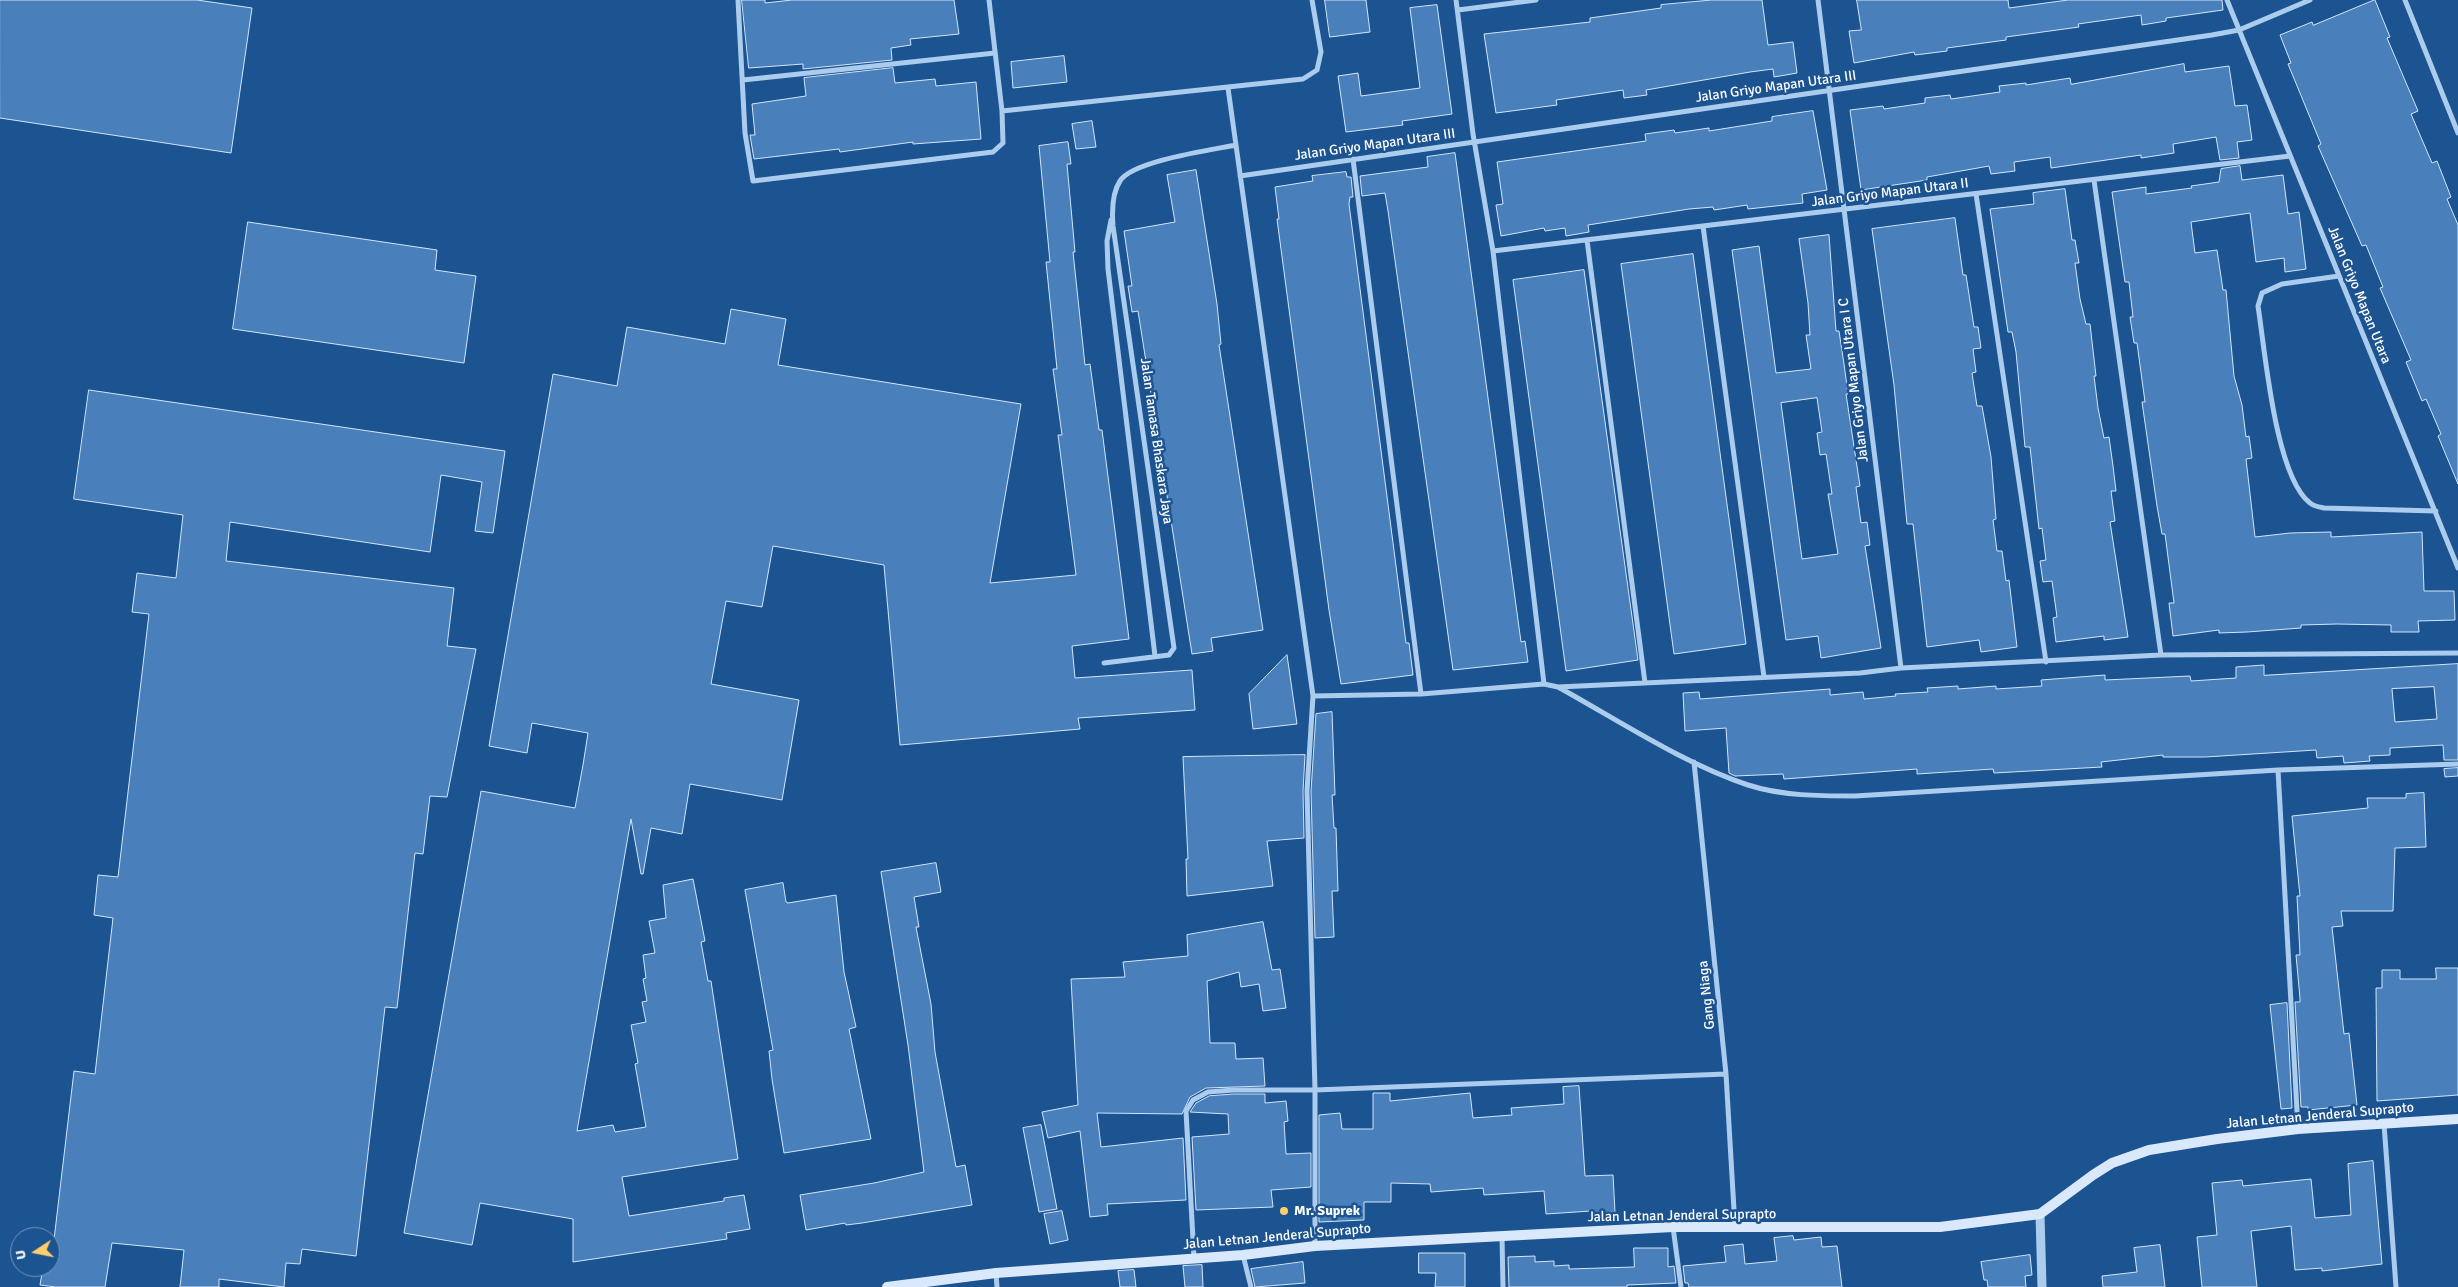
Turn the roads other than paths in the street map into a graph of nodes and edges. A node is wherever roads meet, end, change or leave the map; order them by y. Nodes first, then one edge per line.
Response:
1 (738, 0) edge
2 (989, 0) edge
3 (1312, 0) edge
4 (1456, 0) edge
5 (1536, 0) edge
6 (1818, 0) edge
7 (2227, 0) edge
8 (2310, 0) edge
9 (2405, 0) edge
10 (1458, 10) junction
11 (2239, 30) junction
12 (995, 52) junction
13 (744, 80) junction
14 (1228, 88) junction
15 (1829, 90) junction
16 (1002, 110) junction
17 (2458, 133) edge
18 (1475, 142) junction
19 (1236, 145) junction
20 (2290, 156) junction
21 (1354, 159) junction
22 (1240, 176) junction
23 (2094, 180) junction
24 (1976, 194) junction
25 (1844, 210) junction
26 (1112, 215) junction
27 (1703, 226) junction
28 (1587, 240) junction
29 (1493, 251) junction
30 (2339, 276) junction
31 (2436, 511) junction
32 (2458, 568) edge
33 (2458, 653) edge
34 (2162, 655) junction
35 (1155, 656) junction
36 (2046, 662) junction
37 (1104, 663) dead end
38 (1901, 668) junction
39 (1764, 677) junction
40 (1645, 682) junction
41 (1544, 684) junction
42 (1558, 687) junction
43 (1421, 694) junction
44 (1313, 696) junction
45 (1694, 762) junction
46 (2458, 764) edge
47 (2278, 770) junction
48 (1726, 1074) junction
49 (1315, 1090) junction
50 (2458, 1119) edge
51 (2384, 1124) junction
52 (2298, 1129) junction
53 (2040, 1214) junction
54 (1673, 1227) junction
55 (1735, 1227) junction
56 (1502, 1236) junction
57 (1315, 1246) junction
58 (1243, 1255) junction
59 (1194, 1258) junction
60 (996, 1273) junction
61 (887, 1287) edge
62 (997, 1287) edge
63 (1251, 1287) edge
64 (1502, 1287) edge
65 (1681, 1287) edge
66 (2042, 1287) edge
67 (2396, 1287) edge

1 - 13 street
2 - 12 street
3 - 14 street
4 - 10 street
5 - 10 street
6 - 15 street, Jalan Griyo Mapan Utara I C
7 - 11 street, Jalan Griyo Mapan Utara
8 - 11 street, Jalan Griyo Mapan Utara III
9 - 17 street
10 - 18 street
11 - 15 street, Jalan Griyo Mapan Utara III
11 - 20 street, Jalan Griyo Mapan Utara
12 - 13 street
12 - 16 street
13 - 16 street
14 - 16 street
14 - 19 street
15 - 18 street, Jalan Griyo Mapan Utara III
15 - 25 street, Jalan Griyo Mapan Utara I C
18 - 21 street, Jalan Griyo Mapan Utara III
18 - 29 street
19 - 22 street
19 - 26 street, Jalan Tamasa Bhaskara Jaya
20 - 23 street, Jalan Griyo Mapan Utara II
20 - 30 street, Jalan Griyo Mapan Utara
21 - 22 street, Jalan Griyo Mapan Utara III
21 - 43 street
22 - 44 street
23 - 24 street, Jalan Griyo Mapan Utara II
23 - 34 street
24 - 25 street, Jalan Griyo Mapan Utara II
24 - 36 street
25 - 27 street, Jalan Griyo Mapan Utara II
25 - 38 street, Jalan Griyo Mapan Utara I C
26 - 35 street, Jalan Tamasa Bhaskara Jaya
26 - 35 street, Jalan Tamasa Bhaskara Jaya
27 - 28 street, Jalan Griyo Mapan Utara II
27 - 39 street
28 - 29 street, Jalan Griyo Mapan Utara II
28 - 40 street
29 - 41 street
30 - 31 street, Jalan Griyo Mapan Utara
30 - 31 street
31 - 32 street, Jalan Griyo Mapan Utara
33 - 34 street
34 - 36 street
35 - 37 street, Jalan Tamasa Bhaskara Jaya
36 - 38 street
38 - 39 street
39 - 40 street
40 - 42 street
41 - 42 street
41 - 43 street
42 - 45 street
43 - 44 street
44 - 49 street
45 - 47 street
45 - 48 street, Gang Niaga
46 - 47 street
47 - 52 street
48 - 49 street
48 - 55 street, Gang Niaga
49 - 57 street
49 - 59 street
50 - 51 main road, Jalan Letnan Jenderal Suprapto
51 - 52 main road, Jalan Letnan Jenderal Suprapto
51 - 67 street
52 - 53 main road, Jalan Letnan Jenderal Suprapto
53 - 55 main road, Jalan Letnan Jenderal Suprapto
53 - 66 street
54 - 55 main road, Jalan Letnan Jenderal Suprapto
54 - 56 main road, Jalan Letnan Jenderal Suprapto
54 - 65 street
56 - 57 main road, Jalan Letnan Jenderal Suprapto
56 - 64 street
57 - 58 main road, Jalan Letnan Jenderal Suprapto
58 - 59 main road, Jalan Letnan Jenderal Suprapto
58 - 63 street
59 - 60 main road, Jalan Letnan Jenderal Suprapto
60 - 61 main road, Jalan Letnan Jenderal Suprapto
60 - 62 street

